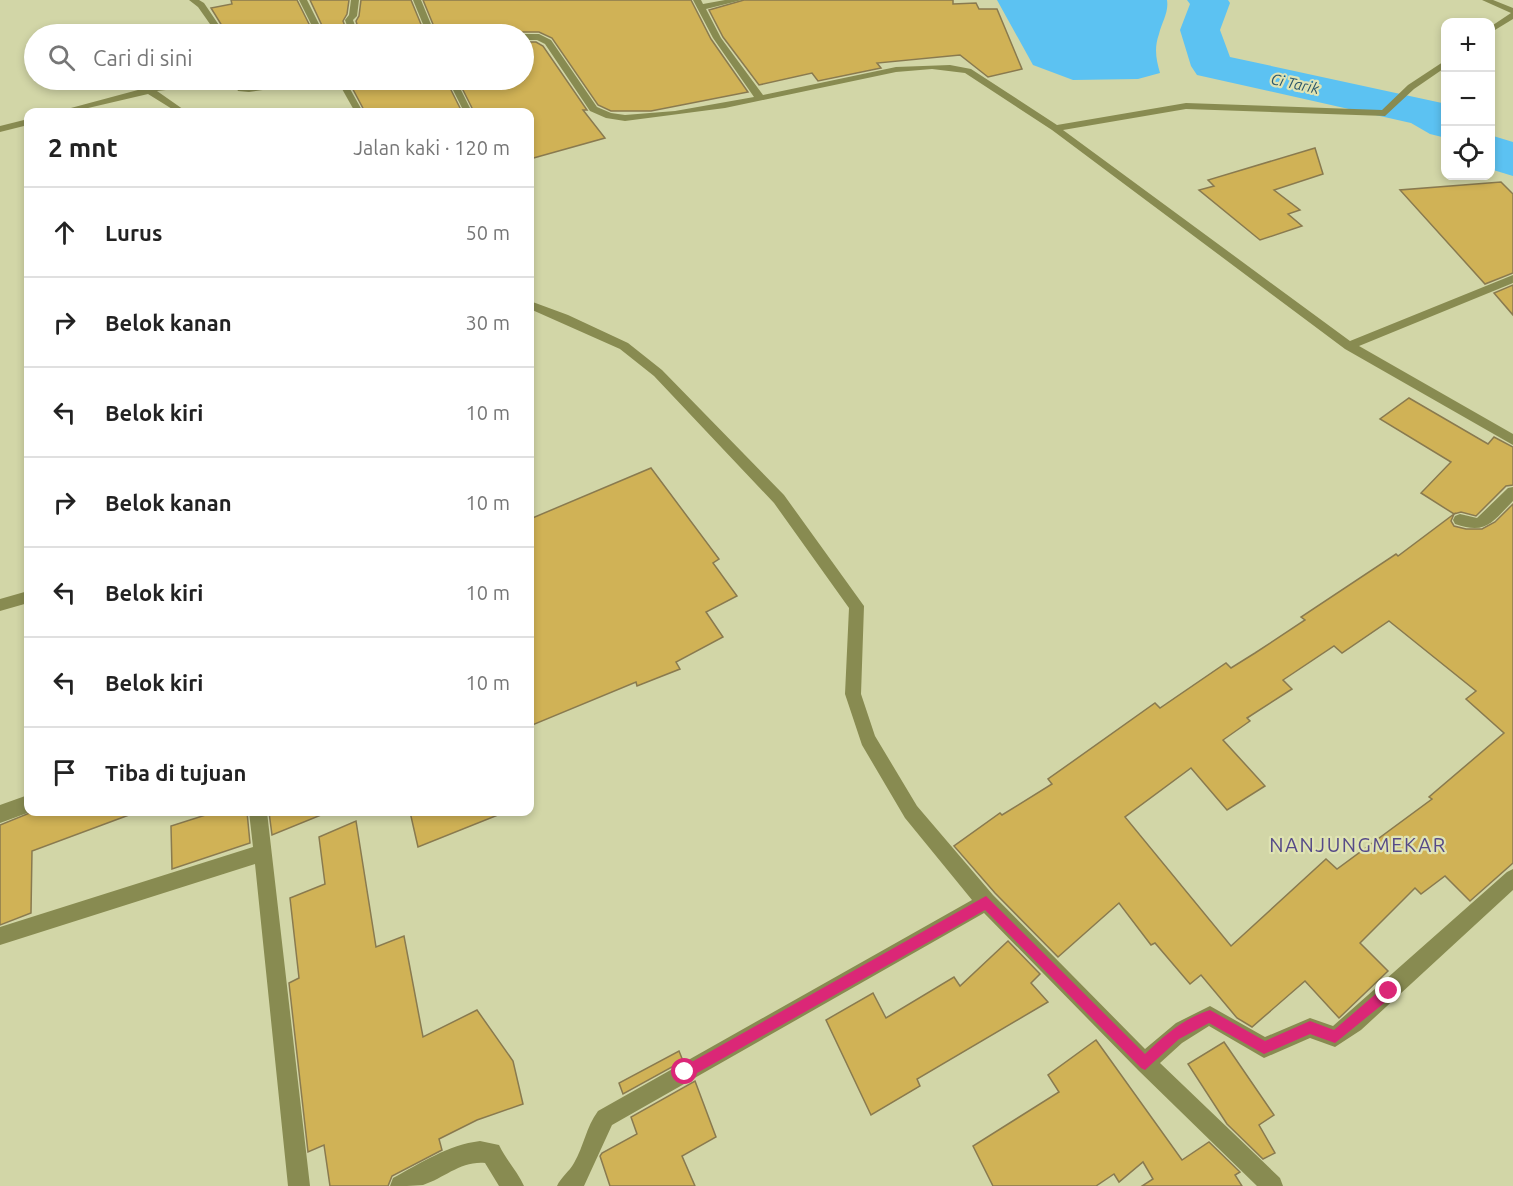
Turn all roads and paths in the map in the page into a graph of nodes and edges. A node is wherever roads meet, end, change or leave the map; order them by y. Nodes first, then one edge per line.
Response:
1 (193, 0) edge
2 (303, 0) edge
3 (355, 0) edge
4 (417, 0) edge
5 (738, 0) edge
6 (1486, 0) edge
7 (1513, 2) edge
8 (699, 4) edge
9 (1501, 6) junction
10 (1513, 13) edge
11 (214, 24) edge
12 (315, 24) edge
13 (351, 24) edge
14 (427, 24) edge
15 (1495, 28) edge
16 (534, 37) edge
17 (1441, 66) edge
18 (149, 90) joint
19 (347, 90) edge
20 (457, 90) edge
21 (760, 98) junction
22 (77, 108) edge
23 (177, 108) edge
24 (357, 108) edge
25 (466, 108) edge
26 (24, 123) edge
27 (1055, 128) junction
28 (0, 129) edge
29 (1513, 279) edge
30 (534, 307) edge
31 (1349, 346) junction
32 (1513, 440) edge
33 (1513, 492) edge
34 (1460, 520) dead end
35 (24, 598) edge
36 (0, 605) edge
37 (24, 805) edge
38 (0, 814) edge
39 (258, 816) edge
40 (261, 853) junction
41 (1513, 878) edge
42 (986, 902) junction
43 (0, 936) edge
44 (1145, 1063) junction
45 (299, 1186) edge
46 (401, 1186) edge
47 (513, 1186) edge
48 (568, 1186) edge
49 (1272, 1186) edge

1 - 11 street
2 - 12 street
3 - 13 street
4 - 14 street
5 - 8 street
6 - 9 street
7 - 9 street
8 - 21 street
9 - 10 street
10 - 15 street
16 - 21 street
17 - 27 street
18 - 22 street
18 - 23 street
19 - 24 street
20 - 25 street
21 - 27 street
26 - 28 street
27 - 31 street
29 - 31 street
30 - 42 street
31 - 32 street
33 - 34 street
35 - 36 street
37 - 38 street
39 - 40 street
40 - 43 street
40 - 45 street
41 - 44 street
42 - 44 street
42 - 48 street
44 - 49 street
46 - 47 street

